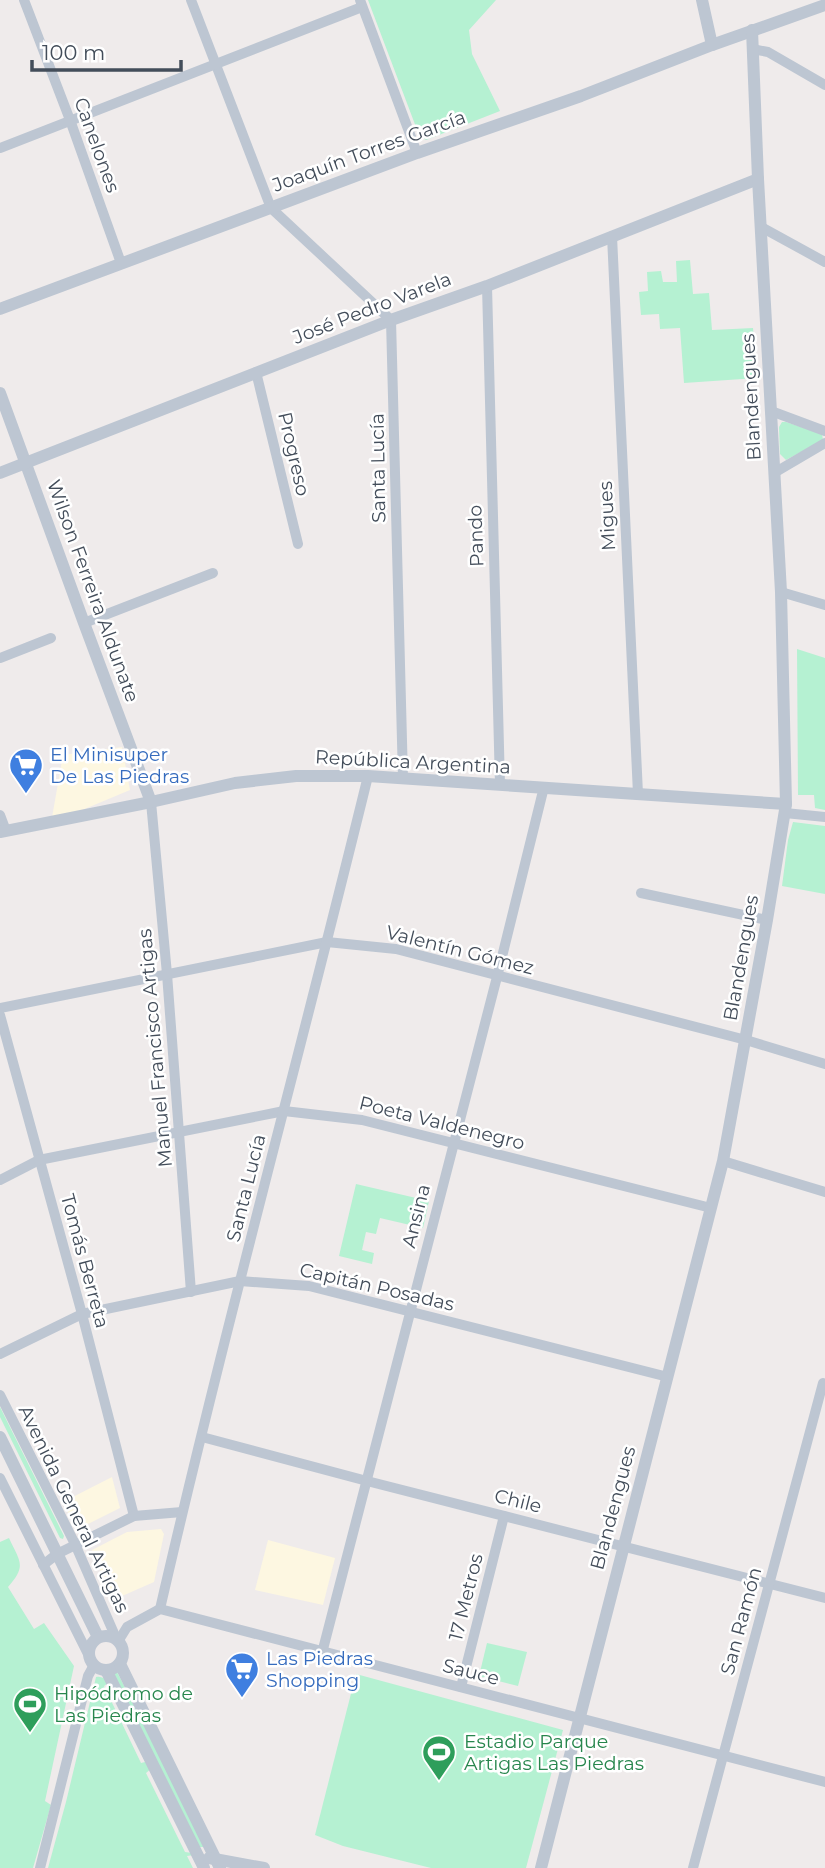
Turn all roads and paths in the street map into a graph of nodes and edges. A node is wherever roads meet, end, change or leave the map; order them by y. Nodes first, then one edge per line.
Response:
1 (23, 0) edge
2 (191, 0) edge
3 (702, 0) edge
4 (361, 4) edge
5 (825, 5) edge
6 (752, 30) junction
7 (712, 45) junction
8 (752, 49) junction
9 (217, 64) junction
10 (825, 85) edge
11 (70, 120) junction
12 (0, 148) edge
13 (417, 153) junction
14 (758, 179) junction
15 (271, 208) junction
16 (761, 227) junction
17 (612, 236) junction
18 (825, 262) edge
19 (121, 263) junction
20 (487, 286) junction
21 (0, 309) edge
22 (391, 320) junction
23 (256, 372) junction
24 (0, 393) edge
25 (771, 411) junction
26 (822, 427) edge
27 (825, 443) edge
28 (25, 463) junction
29 (0, 472) edge
30 (774, 473) junction
31 (298, 544) dead end
32 (213, 573) dead end
33 (780, 592) junction
34 (825, 605) edge
35 (84, 623) junction
36 (51, 638) dead end
37 (0, 658) edge
38 (368, 776) junction
39 (403, 779) junction
40 (500, 785) junction
41 (544, 787) junction
42 (638, 794) junction
43 (151, 802) junction
44 (785, 808) junction
45 (0, 815) edge
46 (825, 817) edge
47 (3, 832) edge
48 (641, 893) dead end
49 (767, 920) junction
50 (327, 942) junction
51 (167, 974) junction
52 (497, 976) junction
53 (0, 1008) edge
54 (0, 1016) edge
55 (746, 1040) junction
56 (825, 1064) edge
57 (284, 1111) junction
58 (179, 1131) junction
59 (453, 1144) junction
60 (39, 1160) junction
61 (723, 1161) junction
62 (0, 1180) edge
63 (825, 1192) edge
64 (711, 1208) junction
65 (240, 1281) junction
66 (191, 1292) junction
67 (410, 1311) junction
68 (82, 1314) junction
69 (0, 1354) edge
70 (668, 1377) junction
71 (823, 1383) dead end
72 (0, 1395) edge
73 (0, 1437) edge
74 (202, 1437) junction
75 (0, 1478) edge
76 (367, 1481) junction
77 (182, 1512) junction
78 (134, 1516) junction
79 (504, 1516) junction
80 (75, 1544) junction
81 (623, 1546) junction
82 (57, 1554) junction
83 (43, 1565) junction
84 (769, 1584) junction
85 (825, 1598) edge
86 (160, 1609) junction
87 (98, 1637) junction
88 (118, 1639) junction
89 (322, 1653) junction
90 (120, 1664) junction
91 (97, 1665) junction
92 (461, 1687) junction
93 (578, 1718) junction
94 (722, 1755) junction
95 (825, 1782) edge
96 (201, 1863) edge
97 (217, 1863) edge
98 (40, 1868) edge
99 (264, 1868) edge
100 (541, 1868) edge
101 (693, 1868) edge

1 - 11 street, Canelones
2 - 9 street
3 - 7 street
4 - 9 street
4 - 13 street
5 - 6 street, Joaquín Torres García
6 - 7 street, Joaquín Torres García
6 - 8 street, Blandengues
7 - 13 street, Joaquín Torres García
8 - 10 street
8 - 14 street, Blandengues
9 - 11 street
9 - 15 street
11 - 12 street
11 - 19 street, Canelones
13 - 15 street, Joaquín Torres García
14 - 16 street, Blandengues
14 - 17 street, José Pedro Varela
15 - 19 street, Joaquín Torres García
15 - 22 street
16 - 18 street
16 - 25 street, Blandengues
17 - 20 street, José Pedro Varela
17 - 42 street, Migues
19 - 21 street, Joaquín Torres García
20 - 22 street, José Pedro Varela
20 - 40 street, Pando
22 - 23 street, José Pedro Varela
22 - 39 street, Santa Lucía
23 - 28 street, José Pedro Varela
23 - 31 street, Progreso
24 - 28 street, Wilson Ferreira Aldunate
25 - 26 street
25 - 30 street, Blandengues
27 - 30 street
28 - 29 street, José Pedro Varela
28 - 35 street, Wilson Ferreira Aldunate
30 - 33 street, Blandengues
32 - 35 street
33 - 34 street
33 - 44 street, Blandengues
35 - 43 street, Wilson Ferreira Aldunate
36 - 37 street
38 - 39 street, República Argentina
38 - 43 street, República Argentina
38 - 50 street, Santa Lucía
39 - 40 street, República Argentina
40 - 41 street, República Argentina
41 - 42 street, República Argentina
41 - 52 street, Ansina
42 - 44 street, República Argentina
43 - 47 street, República Argentina
43 - 51 street, Manuel Francisco Artigas
44 - 46 street, República Argentina
44 - 49 street, Blandengues
45 - 47 street
48 - 49 street
49 - 55 street, Blandengues
50 - 51 street, Valentín Gómez
50 - 52 street, Valentín Gómez
50 - 57 street, Santa Lucía
51 - 53 street, Valentín Gómez
51 - 58 street, Manuel Francisco Artigas
52 - 55 street, Valentín Gómez
52 - 59 street, Ansina
54 - 60 street, Tomás Berreta
55 - 56 street, Valentín Gómez
55 - 61 street, Blandengues
57 - 58 street, Poeta Valdenegro
57 - 59 street, Poeta Valdenegro
57 - 65 street, Santa Lucía
58 - 60 street, Poeta Valdenegro
58 - 66 street, Manuel Francisco Artigas
59 - 64 street, Poeta Valdenegro
59 - 67 street, Ansina
60 - 62 street, Poeta Valdenegro
60 - 68 street, Tomás Berreta
61 - 63 street
61 - 64 street, Blandengues
64 - 70 street, Blandengues
65 - 66 street, Capitán Posadas
65 - 67 street, Capitán Posadas
65 - 74 street, Santa Lucía
66 - 68 street, Capitán Posadas
67 - 70 street, Capitán Posadas
67 - 76 street, Ansina
68 - 69 street, Capitán Posadas
68 - 78 street, Tomás Berreta
70 - 81 street, Blandengues
71 - 84 street, San Ramón
72 - 80 street, Avenida General Artigas
73 - 82 street
74 - 76 street, Chile
74 - 77 street, Santa Lucía
75 - 83 street
76 - 79 street, Chile
76 - 89 street, Ansina
77 - 78 street
77 - 86 street, Santa Lucía
78 - 80 street
79 - 81 street, Chile
79 - 92 street, 17 Metros
80 - 82 street
80 - 88 street, Avenida General Artigas
81 - 84 street, Chile
81 - 93 street, Blandengues
82 - 83 street
82 - 87 street
83 - 91 street
84 - 85 street, Chile
84 - 94 street, San Ramón
86 - 88 street
86 - 89 street, Sauce
87 - 88 street
87 - 91 street
88 - 90 street
89 - 92 street, Sauce
90 - 91 street
90 - 97 street
91 - 96 street
91 - 98 street
92 - 93 street, Sauce
93 - 94 street, Sauce
93 - 100 street, Blandengues
94 - 95 street, Sauce
94 - 101 street, San Ramón
96 - 97 street
97 - 99 street

